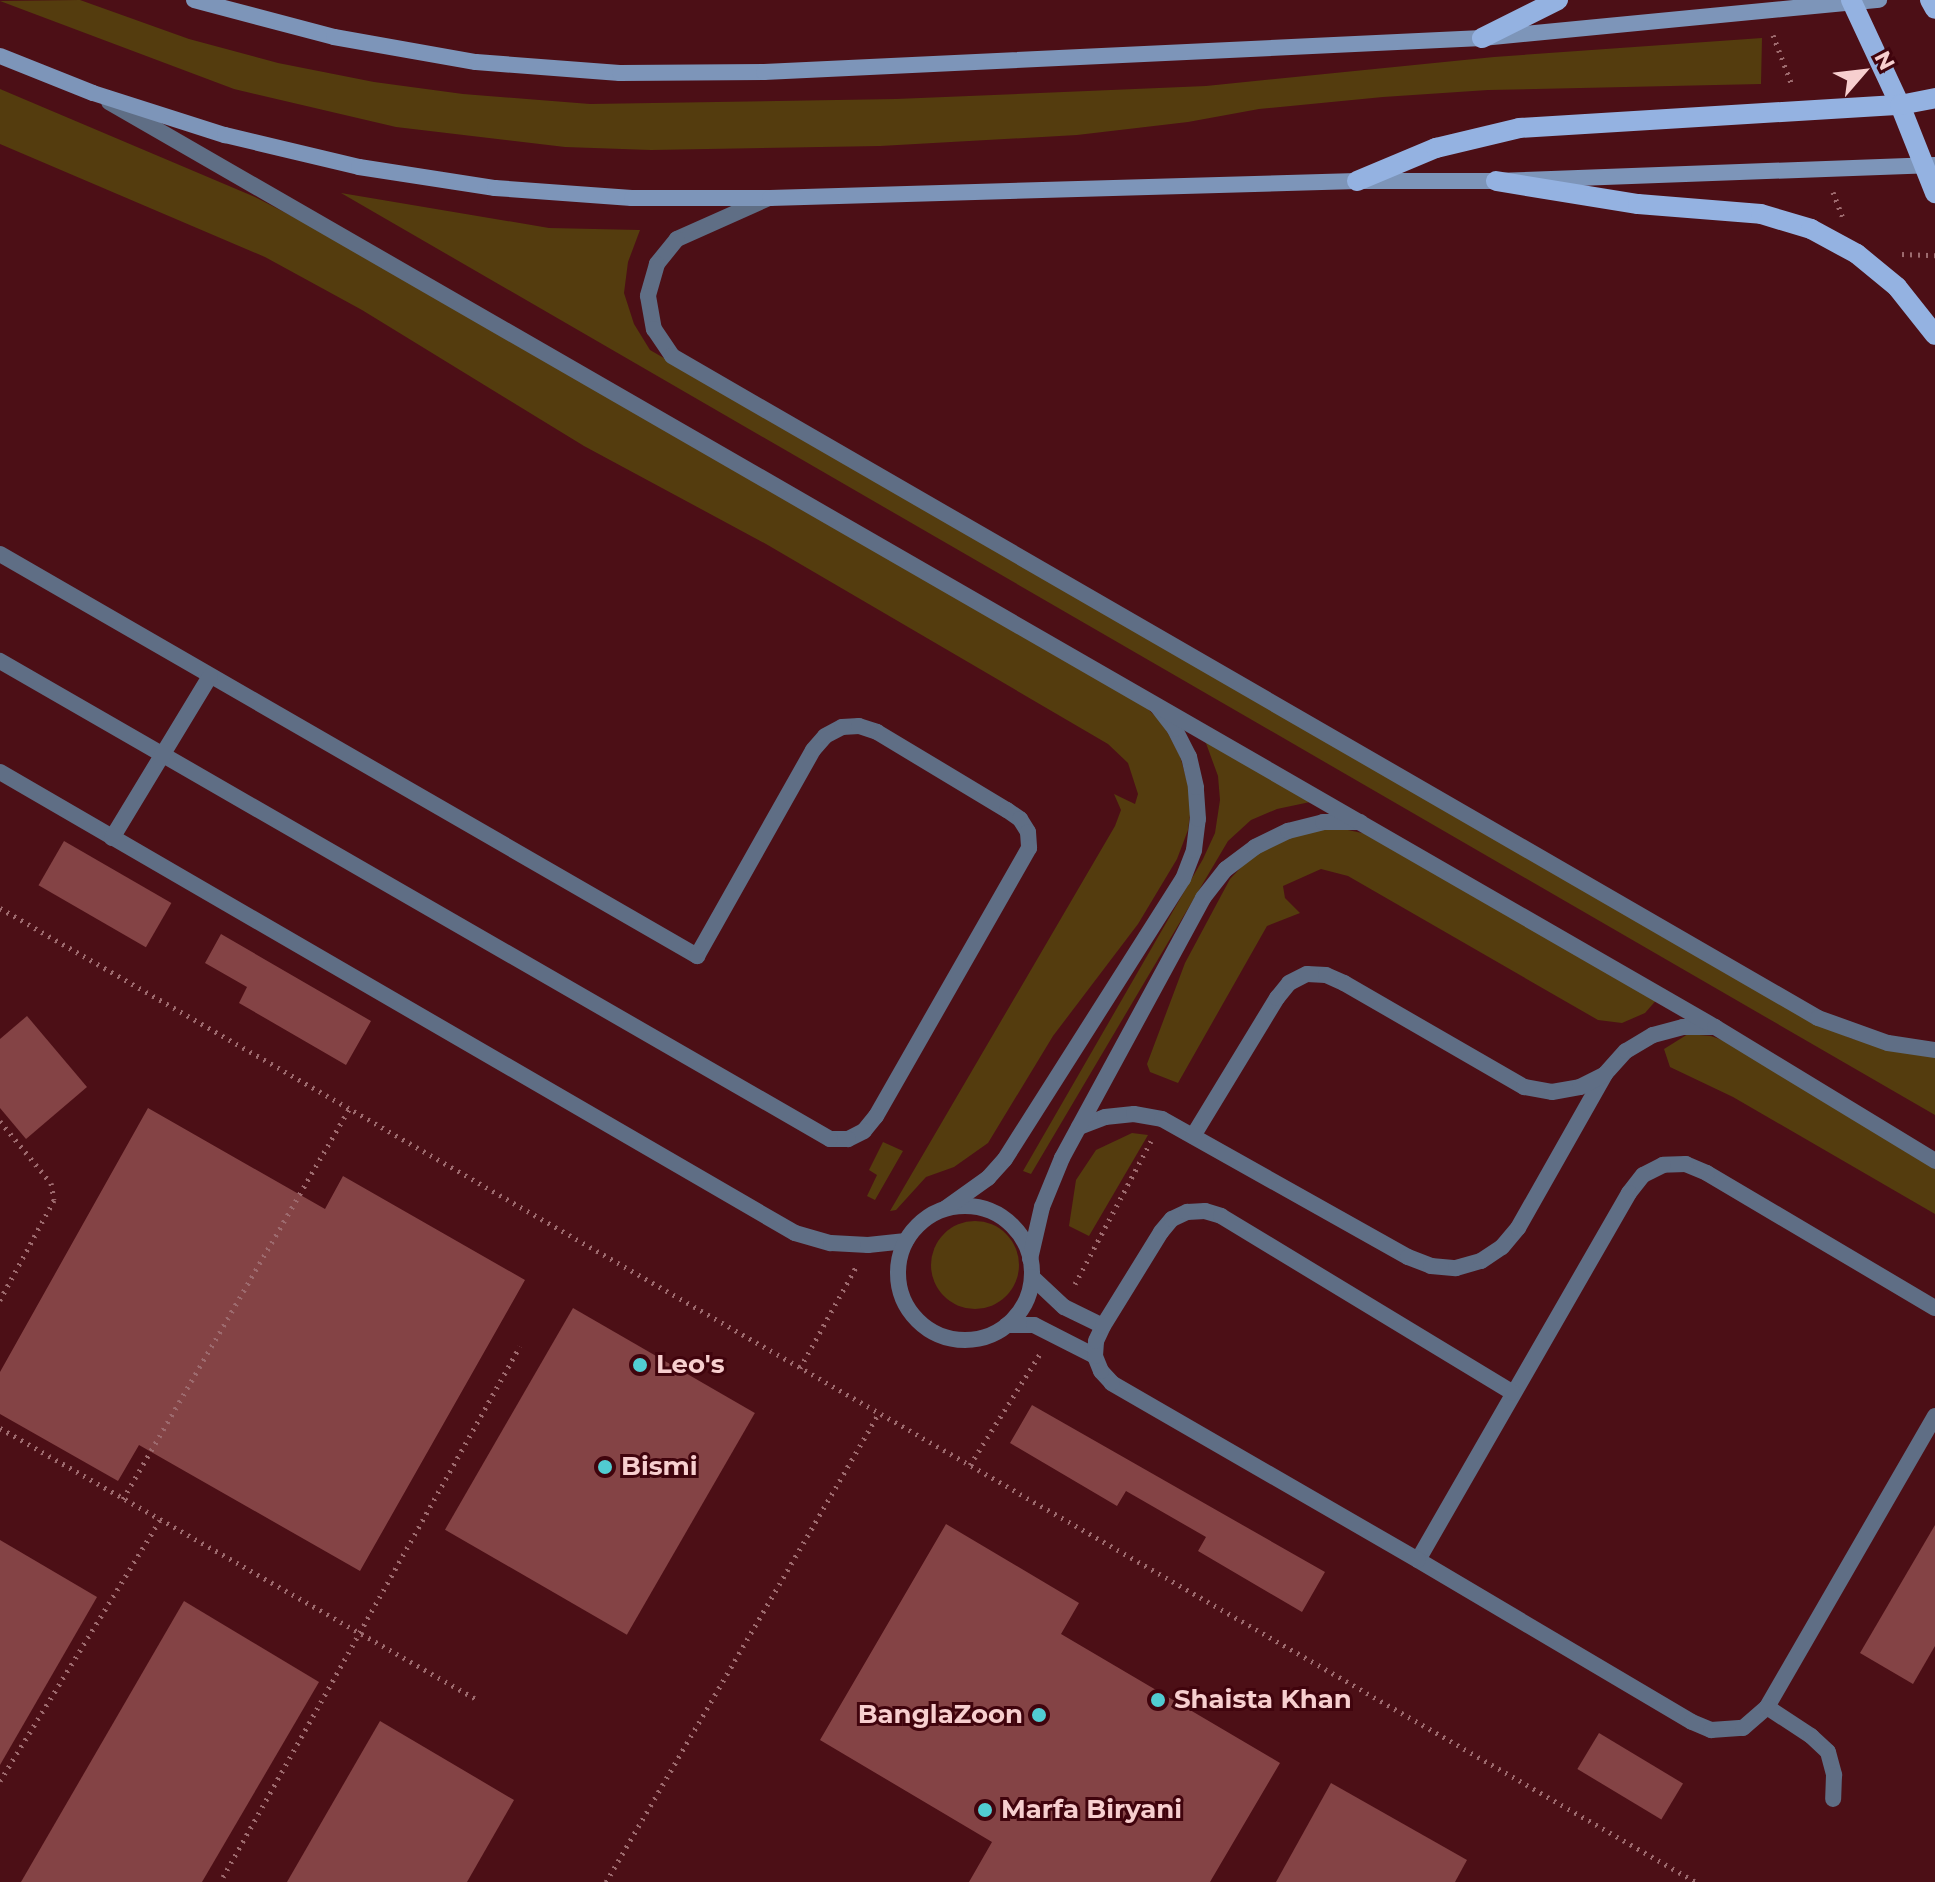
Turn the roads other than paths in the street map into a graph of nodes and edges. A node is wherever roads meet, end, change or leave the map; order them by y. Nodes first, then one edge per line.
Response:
1 (194, 0) edge
2 (1558, 0) edge
3 (1879, 0) edge
4 (1930, 0) edge
5 (1851, 2) edge
6 (1935, 9) edge
7 (1482, 38) junction
8 (0, 56) edge
9 (93, 93) junction
10 (1935, 98) edge
11 (1900, 105) junction
12 (1930, 165) edge
13 (1357, 181) junction
14 (1496, 181) junction
15 (1935, 193) edge
16 (770, 198) junction
17 (1935, 335) edge
18 (0, 554) edge
19 (0, 661) edge
20 (210, 676) junction
21 (1156, 704) junction
22 (162, 755) junction
23 (0, 772) edge
24 (1360, 822) junction
25 (112, 838) junction
26 (1715, 1027) junction
27 (1935, 1050) edge
28 (1605, 1074) junction
29 (1079, 1127) junction
30 (1193, 1136) junction
31 (1933, 1159) edge
32 (946, 1208) junction
33 (906, 1241) junction
34 (1030, 1259) junction
35 (1032, 1277) junction
36 (1935, 1308) edge
37 (1007, 1325) junction
38 (1103, 1326) junction
39 (1095, 1356) junction
40 (1513, 1393) junction
41 (1935, 1416) edge
42 (1418, 1560) junction
43 (1767, 1707) junction
44 (1833, 1799) dead end

1 - 7 main road
2 - 7 main road
3 - 5 main road
4 - 6 main road
5 - 7 main road
5 - 11 main road
8 - 9 main road
9 - 16 main road
9 - 21 street
10 - 11 main road
11 - 12 main road
11 - 13 main road
12 - 14 main road
12 - 15 main road
13 - 14 main road
13 - 16 main road
14 - 17 main road
16 - 27 street
18 - 20 street
19 - 22 street
20 - 22 street
20 - 22 street
21 - 24 street
21 - 32 street
22 - 25 street
23 - 25 street
24 - 26 street
24 - 29 street
25 - 33 street
26 - 28 street
26 - 31 street
28 - 30 street
28 - 30 street
29 - 30 street
29 - 34 street
32 - 33 street
32 - 34 street
33 - 37 street
34 - 35 street
35 - 37 street
35 - 38 street
36 - 40 street
37 - 39 street
38 - 39 street
38 - 40 street
39 - 42 street
40 - 42 street
41 - 43 street
42 - 43 street
43 - 44 street

